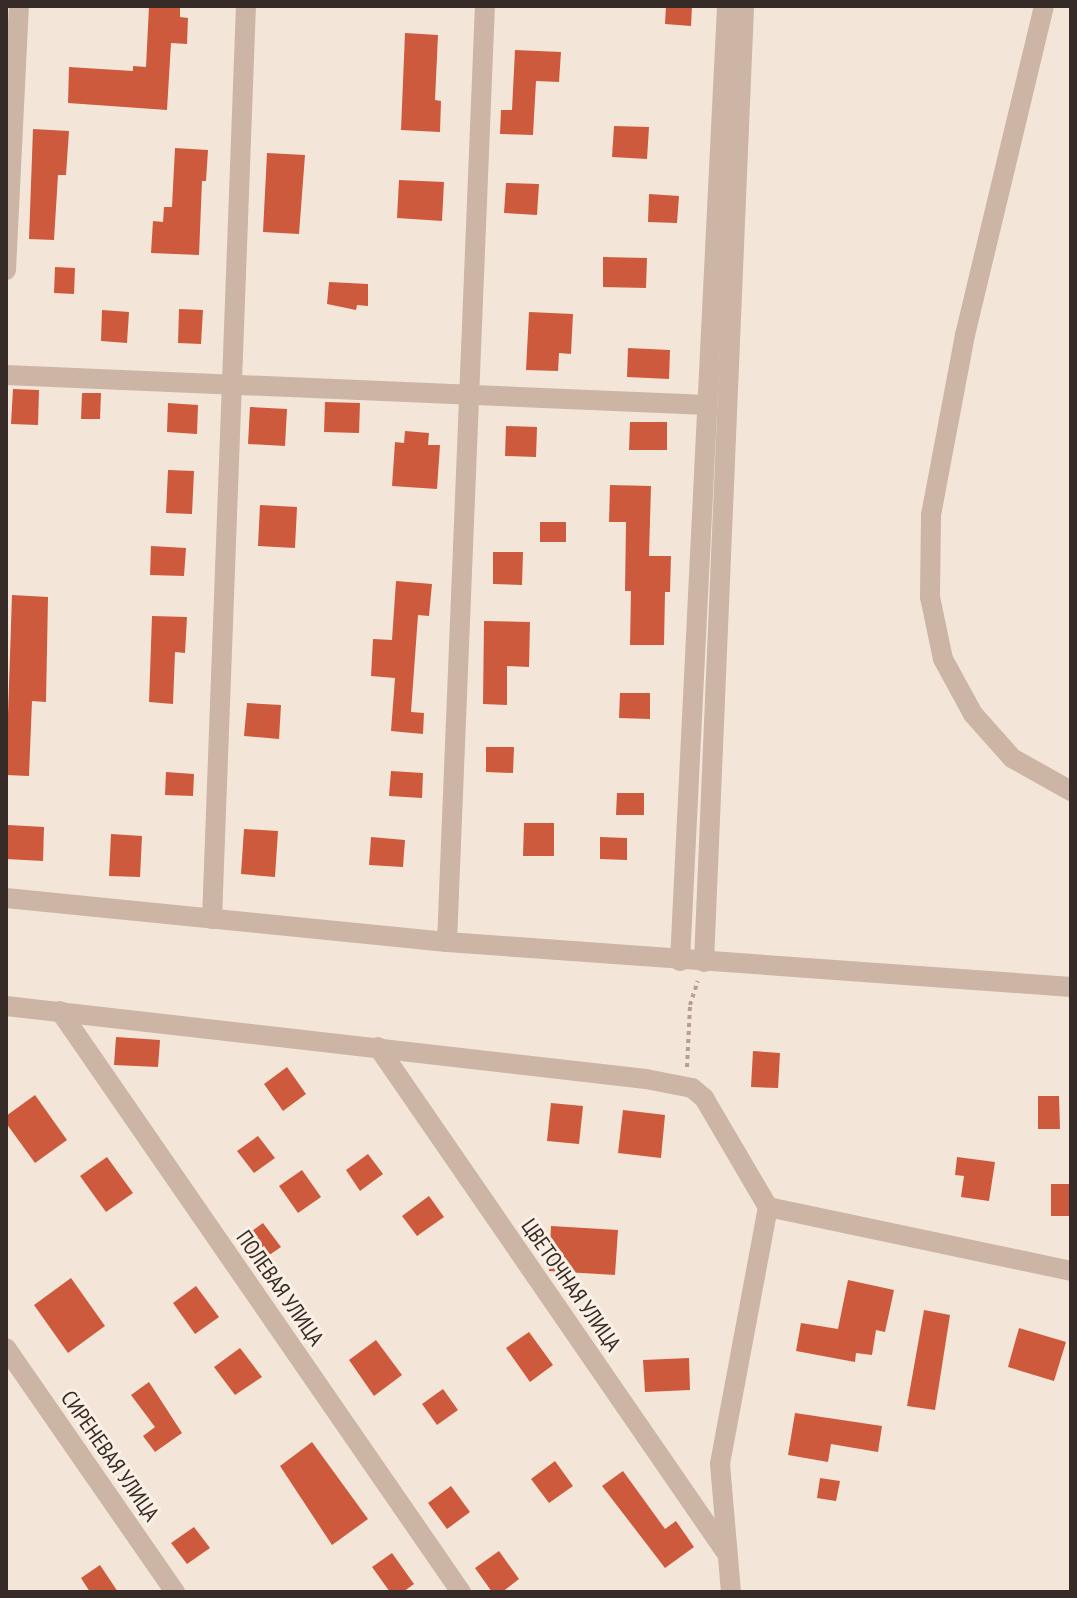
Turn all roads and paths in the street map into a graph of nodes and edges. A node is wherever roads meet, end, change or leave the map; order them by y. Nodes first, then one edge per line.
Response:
1 (19, 6) edge
2 (246, 6) edge
3 (485, 6) edge
4 (727, 6) edge
5 (744, 6) edge
6 (1044, 6) edge
7 (6, 270) edge
8 (6, 375) edge
9 (232, 385) junction
10 (471, 396) junction
11 (707, 405) junction
12 (1071, 791) edge
13 (6, 898) edge
14 (212, 919) junction
15 (447, 942) junction
16 (680, 961) junction
17 (704, 962) junction
18 (1071, 987) edge
19 (6, 1006) edge
20 (60, 1011) junction
21 (378, 1047) junction
22 (700, 1094) junction
23 (768, 1207) junction
24 (1071, 1271) edge
25 (6, 1348) edge
26 (725, 1551) junction
27 (175, 1592) edge
28 (461, 1592) edge
29 (731, 1592) edge

1 - 7 street
2 - 9 street
3 - 10 street
4 - 11 street
5 - 17 street
6 - 12 street
8 - 9 street
9 - 10 street
9 - 14 street
10 - 11 street
10 - 15 street
11 - 16 street
13 - 14 street
14 - 15 street
15 - 16 street
16 - 17 street
17 - 18 street
17 - 22 path
19 - 20 street
20 - 21 street
20 - 28 street, ПОЛЕВАЯ УЛИЦА
21 - 22 street
21 - 26 street, ЦВЕТОЧНАЯ УЛИЦА
22 - 23 street
23 - 24 street
23 - 26 street
25 - 27 street, СИРЕНЕВАЯ УЛИЦА
26 - 29 street

